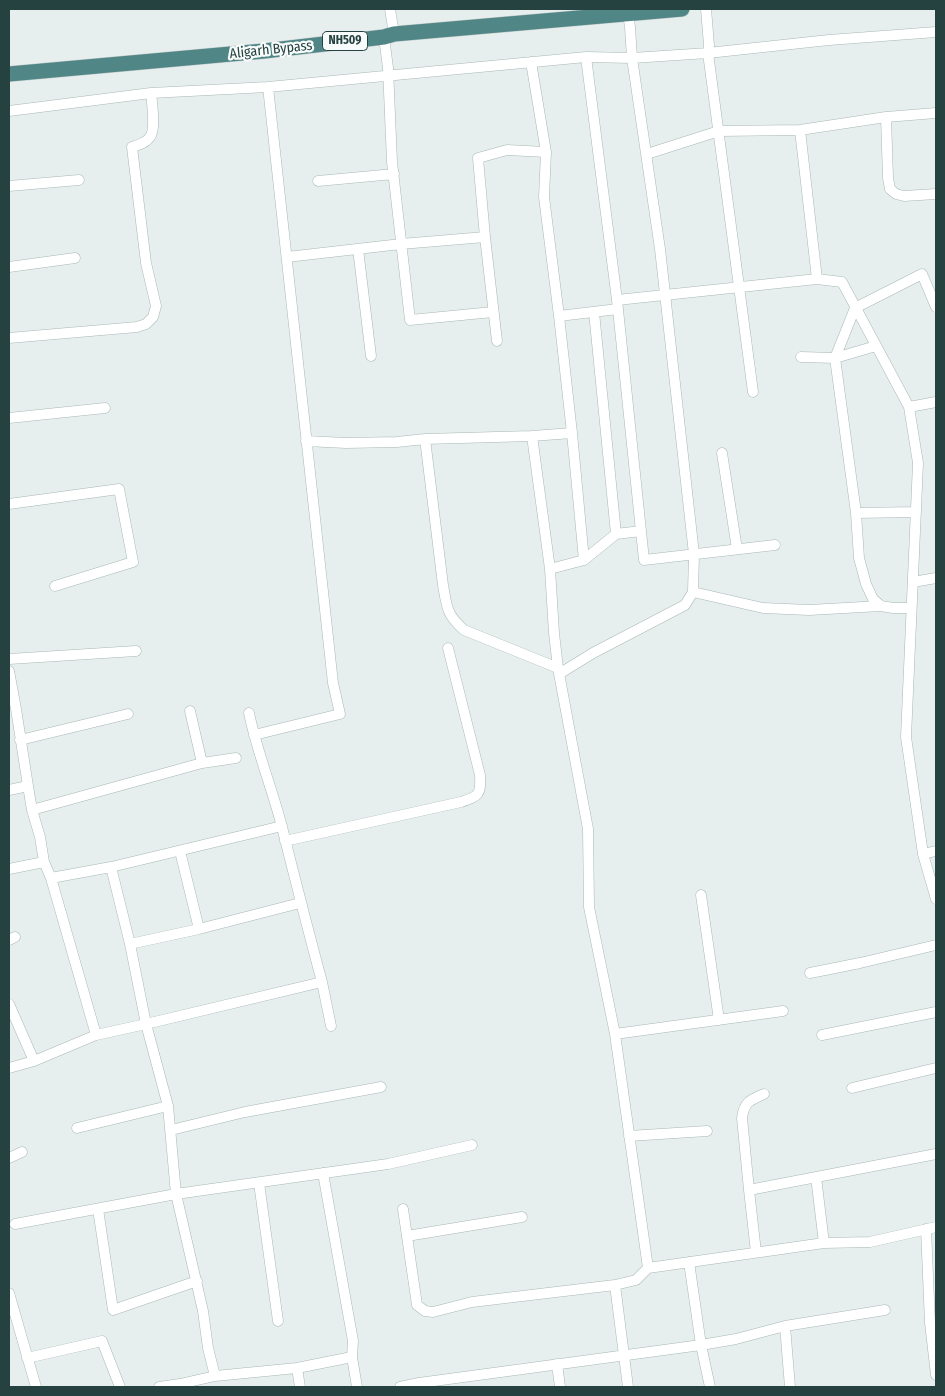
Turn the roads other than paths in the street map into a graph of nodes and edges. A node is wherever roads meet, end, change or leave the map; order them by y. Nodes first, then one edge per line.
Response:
1 (390, 9) edge
2 (682, 9) edge
3 (706, 9) edge
4 (629, 21) junction
5 (936, 32) edge
6 (388, 39) junction
7 (709, 49) junction
8 (631, 54) junction
9 (586, 57) junction
10 (532, 62) junction
11 (388, 72) junction
12 (9, 74) edge
13 (268, 87) junction
14 (151, 93) junction
15 (9, 111) edge
16 (936, 113) edge
17 (886, 117) junction
18 (800, 130) junction
19 (719, 131) junction
20 (546, 152) junction
21 (647, 154) junction
22 (394, 174) junction
23 (79, 180) dead end
24 (318, 181) dead end
25 (9, 186) edge
26 (936, 194) edge
27 (485, 237) junction
28 (401, 244) junction
29 (358, 249) junction
30 (75, 258) dead end
31 (287, 258) junction
32 (9, 267) edge
33 (816, 280) junction
34 (739, 288) junction
35 (665, 296) junction
36 (618, 305) junction
37 (936, 307) edge
38 (855, 308) junction
39 (493, 312) junction
40 (594, 312) junction
41 (559, 316) junction
42 (9, 338) edge
43 (497, 341) dead end
44 (876, 346) junction
45 (371, 356) dead end
46 (801, 357) dead end
47 (835, 358) junction
48 (753, 392) dead end
49 (936, 402) edge
50 (908, 407) junction
51 (105, 408) dead end
52 (9, 418) edge
53 (572, 433) junction
54 (532, 436) junction
55 (426, 440) junction
56 (306, 441) junction
57 (722, 452) dead end
58 (9, 504) edge
59 (916, 512) junction
60 (856, 513) junction
61 (641, 531) junction
62 (616, 534) junction
63 (775, 545) dead end
64 (737, 549) junction
65 (694, 554) junction
66 (584, 560) junction
67 (550, 569) junction
68 (936, 578) edge
69 (913, 582) junction
70 (55, 586) dead end
71 (693, 592) junction
72 (881, 606) junction
73 (912, 608) junction
74 (448, 648) dead end
75 (136, 651) dead end
76 (9, 659) edge
77 (9, 671) edge
78 (559, 671) junction
79 (12, 710) edge
80 (190, 711) dead end
81 (249, 713) dead end
82 (128, 714) dead end
83 (254, 735) junction
84 (20, 740) junction
85 (236, 758) dead end
86 (202, 763) junction
87 (28, 786) junction
88 (9, 790) edge
89 (32, 810) junction
90 (282, 826) junction
91 (285, 841) junction
92 (180, 851) junction
93 (936, 851) edge
94 (923, 854) junction
95 (44, 862) junction
96 (111, 867) junction
97 (9, 869) edge
98 (51, 878) junction
99 (701, 895) dead end
100 (936, 899) edge
101 (300, 903) junction
102 (199, 929) junction
103 (130, 944) junction
104 (936, 945) edge
105 (810, 972) dead end
106 (322, 982) junction
107 (9, 1004) edge
108 (783, 1011) dead end
109 (936, 1012) edge
110 (719, 1020) junction
111 (146, 1024) junction
112 (330, 1026) dead end
113 (615, 1034) junction
114 (96, 1035) junction
115 (822, 1035) dead end
116 (34, 1061) junction
117 (9, 1068) edge
118 (936, 1068) edge
119 (381, 1087) dead end
120 (852, 1088) dead end
121 (764, 1094) dead end
122 (168, 1106) junction
123 (77, 1128) dead end
124 (170, 1130) junction
125 (707, 1131) dead end
126 (629, 1136) junction
127 (472, 1145) dead end
128 (22, 1152) dead end
129 (936, 1154) edge
130 (9, 1158) edge
131 (323, 1173) junction
132 (816, 1177) junction
133 (259, 1183) junction
134 (748, 1190) junction
135 (176, 1194) junction
136 (98, 1209) junction
137 (403, 1209) dead end
138 (522, 1217) dead end
139 (15, 1224) dead end
140 (931, 1228) edge
141 (407, 1236) junction
142 (824, 1243) junction
143 (756, 1252) junction
144 (689, 1262) junction
145 (648, 1268) junction
146 (197, 1281) junction
147 (615, 1285) junction
148 (9, 1293) edge
149 (885, 1310) dead end
150 (278, 1321) dead end
151 (785, 1326) junction
152 (701, 1345) junction
153 (623, 1355) junction
154 (352, 1357) junction
155 (27, 1358) junction
156 (556, 1364) junction
157 (296, 1368) junction
158 (936, 1375) edge
159 (215, 1376) junction
160 (471, 1376) junction
161 (419, 1385) edge
162 (36, 1387) edge
163 (120, 1387) edge
164 (159, 1387) edge
165 (300, 1387) edge
166 (357, 1387) edge
167 (400, 1387) edge
168 (472, 1387) edge
169 (560, 1387) edge
170 (628, 1387) edge
171 (710, 1387) edge
172 (790, 1387) edge

1 - 6 street
2 - 4 highway, Aligarh Bypass / NH509
3 - 7 street
4 - 6 highway, Aligarh Bypass / NH509
4 - 8 street
5 - 7 street
6 - 11 street
6 - 12 highway, Aligarh Bypass / NH509
7 - 8 street
7 - 19 street
8 - 9 street
8 - 21 street
9 - 10 street
9 - 36 street
10 - 11 street
10 - 20 street
11 - 13 street
11 - 22 street
13 - 14 street
13 - 31 street
14 - 15 street
14 - 42 street
16 - 17 street
17 - 18 street
17 - 26 street
18 - 19 street
18 - 33 street
19 - 21 street
19 - 34 street
20 - 27 street
20 - 41 street
21 - 35 street
22 - 24 street
22 - 28 street
23 - 25 street
27 - 28 street
27 - 39 street
28 - 29 street
28 - 39 street
29 - 31 street
29 - 45 street
30 - 32 street
31 - 56 street
33 - 34 street
33 - 38 street
34 - 35 street
34 - 48 street
35 - 36 street
35 - 65 street
36 - 40 street
36 - 61 street
37 - 38 street
38 - 44 street
38 - 47 street
39 - 43 street
40 - 41 street
40 - 62 street
41 - 53 street
44 - 47 street
44 - 50 street
46 - 47 street
47 - 60 street
49 - 50 street
50 - 59 street
51 - 52 street
53 - 54 street
53 - 66 street
54 - 55 street
54 - 67 street
55 - 56 street
55 - 78 street
56 - 83 street
57 - 64 street
58 - 70 street
59 - 60 street
59 - 69 street
60 - 72 street
61 - 62 street
61 - 65 street
62 - 66 street
63 - 64 street
64 - 65 street
65 - 71 street
66 - 67 street
67 - 78 street
68 - 69 street
69 - 73 street
71 - 72 street
71 - 78 street
72 - 73 street
73 - 94 street
74 - 91 street
75 - 76 street
77 - 79 street
78 - 113 street
79 - 84 street
80 - 86 street
81 - 83 street
82 - 84 street
83 - 90 street
84 - 87 street
85 - 86 street
86 - 89 street
87 - 88 street
87 - 89 street
89 - 95 street
90 - 91 street
90 - 92 street
91 - 101 street
92 - 96 street
92 - 102 street
93 - 94 street
94 - 100 street
95 - 97 street
95 - 98 street
96 - 98 street
96 - 103 street
98 - 114 street
99 - 110 street
101 - 102 street
101 - 106 street
102 - 103 street
103 - 111 street
104 - 105 street
106 - 111 street
106 - 112 street
107 - 116 street
108 - 110 street
109 - 115 street
110 - 113 street
111 - 114 street
111 - 122 street
113 - 126 street
114 - 116 street
116 - 117 street
118 - 120 street
119 - 124 street
121 - 134 street
122 - 123 street
122 - 124 street
124 - 135 street
125 - 126 street
126 - 145 street
127 - 131 street
128 - 130 street
129 - 132 street
131 - 133 street
131 - 154 street
132 - 134 street
132 - 142 street
133 - 135 street
133 - 150 street
134 - 143 street
135 - 136 street
135 - 146 street
136 - 139 street
136 - 146 street
137 - 141 street
138 - 141 street
140 - 142 street
140 - 158 street
141 - 147 street
142 - 143 street
143 - 144 street
144 - 145 street
144 - 152 street
145 - 147 street
146 - 159 street
147 - 153 street
148 - 155 street
149 - 151 street
151 - 152 street
151 - 172 street
152 - 153 street
152 - 171 street
153 - 156 street
153 - 170 street
154 - 157 street
154 - 166 street
155 - 162 street
155 - 163 street
156 - 160 street
156 - 169 street
157 - 159 street
157 - 165 street
159 - 164 street
160 - 161 street
160 - 168 street
161 - 167 street

